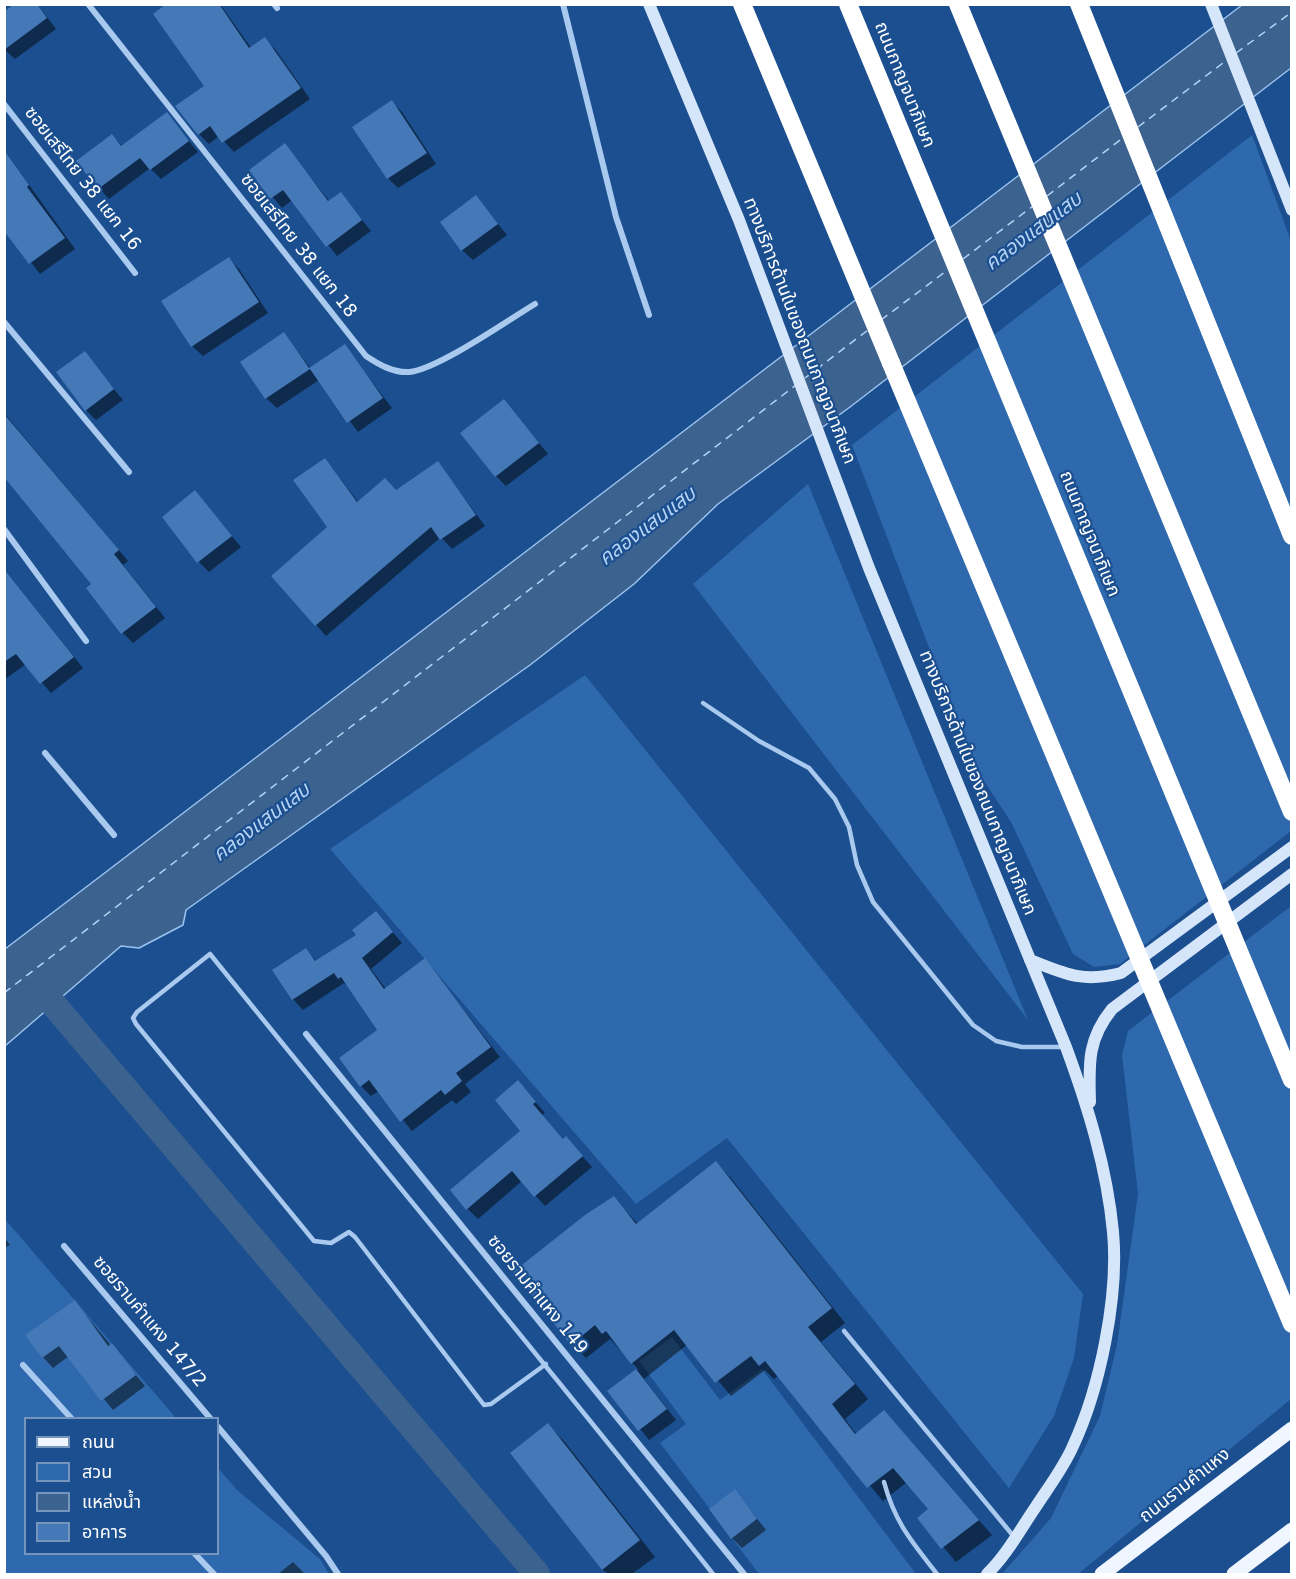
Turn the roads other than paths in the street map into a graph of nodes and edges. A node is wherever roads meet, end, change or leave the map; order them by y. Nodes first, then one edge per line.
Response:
1 (88, 4) edge
2 (563, 4) edge
3 (649, 4) edge
4 (742, 4) edge
5 (848, 4) edge
6 (958, 4) edge
7 (1079, 4) edge
8 (1211, 4) edge
9 (4, 104) edge
10 (1292, 210) edge
11 (135, 273) dead end
12 (535, 304) dead end
13 (649, 315) dead end
14 (4, 322) edge
15 (129, 472) dead end
16 (4, 529) edge
17 (1292, 536) edge
18 (86, 640) dead end
19 (703, 702) dead end
20 (45, 753) dead end
21 (1292, 812) edge
22 (114, 835) dead end
23 (1292, 847) edge
24 (1292, 874) edge
25 (1030, 960) junction
26 (306, 1034) dead end
27 (1066, 1047) junction
28 (1292, 1080) edge
29 (1090, 1112) junction
30 (64, 1246) dead end
31 (1292, 1324) edge
32 (844, 1331) dead end
33 (546, 1364) junction
34 (23, 1365) dead end
35 (69, 1417) edge
36 (208, 1417) edge
37 (219, 1428) edge
38 (1292, 1429) edge
39 (884, 1482) dead end
40 (1292, 1530) edge
41 (1015, 1538) junction
42 (196, 1555) edge
43 (214, 1575) edge
44 (338, 1575) edge
45 (713, 1575) edge
46 (744, 1575) edge
47 (937, 1575) edge
48 (987, 1575) edge
49 (1102, 1575) edge
50 (1233, 1575) edge

1 - 12 street, ซอยเสรีไทย 38 แยก 18
2 - 13 street
3 - 25 main road, ทางบริการด้านในของถนนกาญจนาภิเษก
4 - 31 highway, bridge
5 - 28 highway, ถนนกาญจนาภิเษก, bridge
6 - 21 highway
7 - 17 highway
8 - 10 main road
9 - 11 street, ซอยเสรีไทย 38 แยก 16
14 - 15 street
16 - 18 street
19 - 27 lane
20 - 22 street
23 - 25 main road
24 - 29 main road
25 - 27 main road, ทางบริการด้านในของถนนกาญจนาภิเษก
26 - 46 street, ซอยรามคำแหง 149
27 - 29 main road, ทางบริการด้านในของถนนกาญจนาภิเษก
29 - 41 main road, ทางบริการด้านในของถนนกาญจนาภิเษก
30 - 36 street, ซอยรามคำแหง 147/2
32 - 41 lane
33 - 33 lane
33 - 45 lane
34 - 35 street
37 - 44 street
38 - 49 main road, ถนนรามคำแหง
39 - 47 lane
40 - 50 main road
41 - 48 main road, ทางบริการด้านในของถนนกาญจนาภิเษก
42 - 43 street

